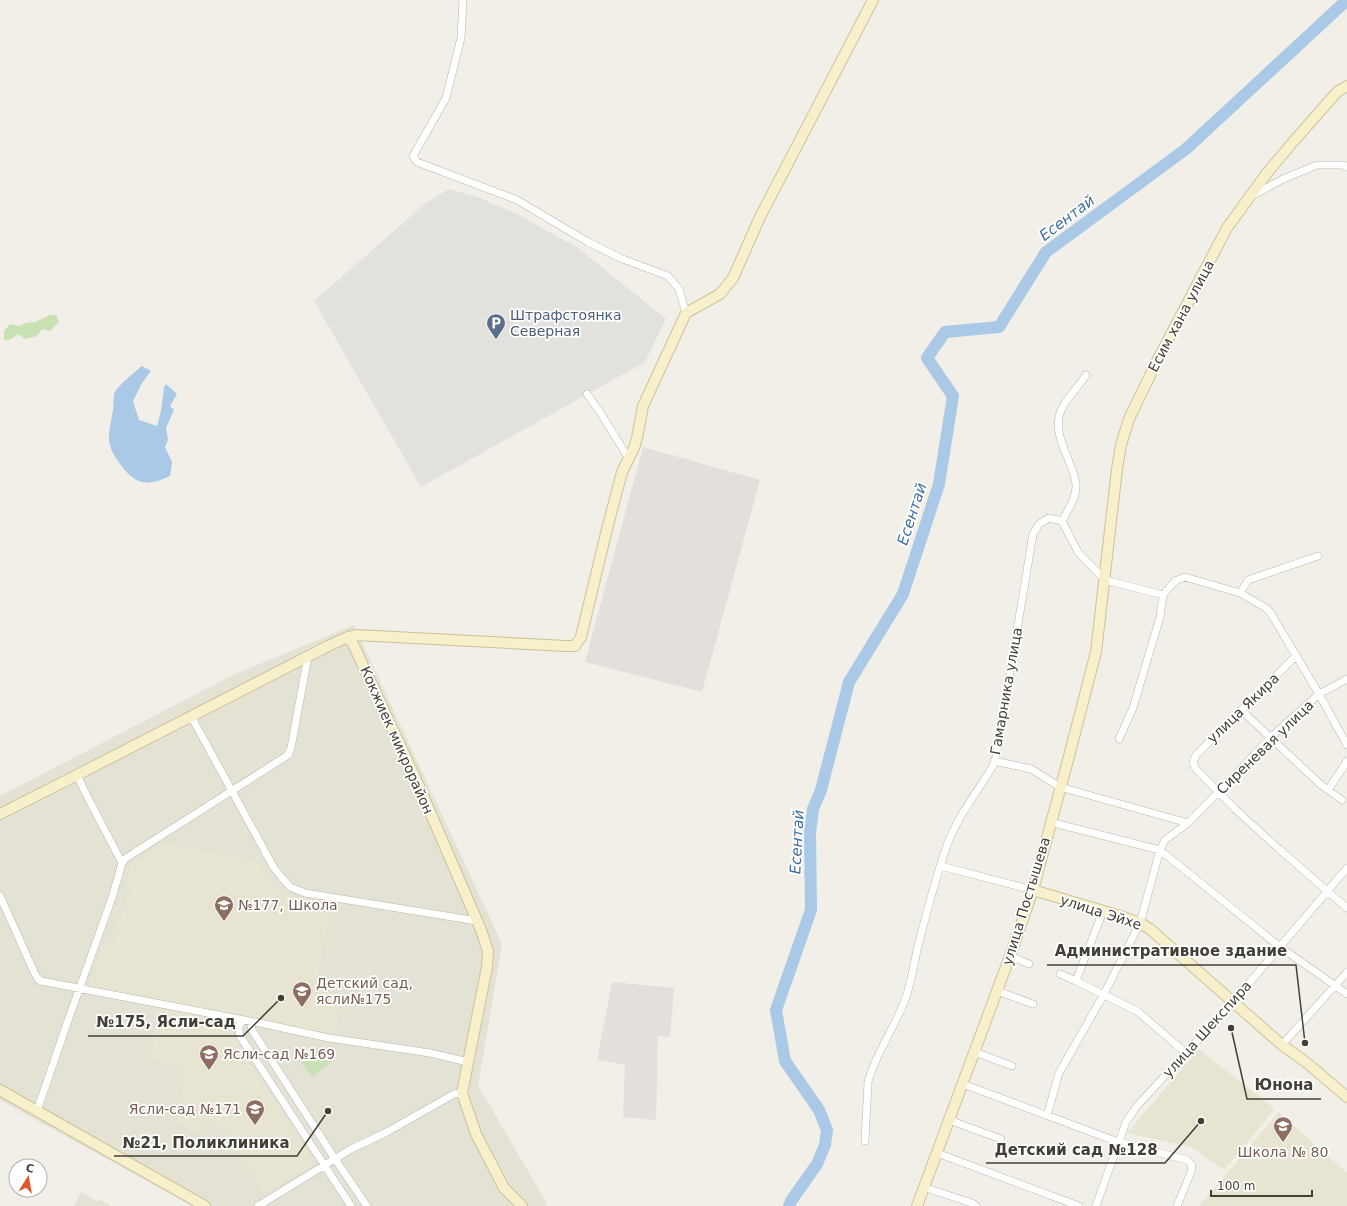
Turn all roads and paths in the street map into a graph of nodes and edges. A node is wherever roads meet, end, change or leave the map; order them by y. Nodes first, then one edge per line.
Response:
1 (463, 0) edge
2 (874, 0) edge
3 (1347, 86) edge
4 (1347, 167) edge
5 (1250, 197) junction
6 (686, 313) junction
7 (1086, 375) dead end
8 (587, 394) dead end
9 (629, 459) junction
10 (1062, 521) junction
11 (1318, 556) dead end
12 (1104, 584) junction
13 (1240, 592) junction
14 (1163, 595) junction
15 (348, 637) junction
16 (308, 656) junction
17 (1296, 656) junction
18 (1347, 679) edge
19 (1319, 694) junction
20 (1241, 710) junction
21 (190, 716) junction
22 (1271, 737) junction
23 (1119, 739) dead end
24 (1347, 745) edge
25 (994, 761) junction
26 (1347, 761) edge
27 (78, 775) junction
28 (1060, 787) junction
29 (1328, 790) junction
30 (232, 791) junction
31 (1219, 792) junction
32 (1342, 800) dead end
33 (0, 814) edge
34 (1050, 822) junction
35 (1188, 823) junction
36 (1160, 848) junction
37 (122, 863) junction
38 (940, 866) junction
39 (1347, 868) edge
40 (1032, 890) junction
41 (1327, 890) junction
42 (0, 896) edge
43 (1347, 908) edge
44 (1103, 911) junction
45 (477, 922) junction
46 (1140, 923) junction
47 (1280, 947) junction
48 (1010, 956) junction
49 (1028, 964) dead end
50 (1347, 972) edge
51 (1060, 974) dead end
52 (1076, 981) junction
53 (1336, 985) junction
54 (80, 988) junction
55 (997, 991) junction
56 (1104, 994) junction
57 (1347, 994) edge
58 (1233, 1002) junction
59 (1033, 1004) dead end
60 (248, 1020) junction
61 (1282, 1045) junction
62 (975, 1052) junction
63 (1186, 1052) junction
64 (468, 1062) junction
65 (1012, 1066) dead end
66 (963, 1084) junction
67 (0, 1090) edge
68 (462, 1093) junction
69 (1346, 1093) edge
70 (37, 1111) junction
71 (1047, 1116) junction
72 (949, 1120) junction
73 (1001, 1139) dead end
74 (864, 1140) dead end
75 (1118, 1142) junction
76 (937, 1153) junction
77 (335, 1159) junction
78 (324, 1166) junction
79 (923, 1187) junction
80 (205, 1206) edge
81 (258, 1206) edge
82 (351, 1206) edge
83 (367, 1206) edge
84 (522, 1206) edge
85 (917, 1206) edge
86 (976, 1206) edge
87 (1079, 1206) edge
88 (1096, 1206) edge
89 (1177, 1206) edge

1 - 6 street
2 - 6 street
3 - 5 street, Есим хана улица
4 - 5 street
5 - 12 street, Есим хана улица
6 - 9 street
7 - 10 street
8 - 9 street
9 - 15 street
10 - 12 street
10 - 25 street, Гамарника улица
11 - 13 street
12 - 14 street
12 - 28 street, улица Постышева
13 - 14 street
13 - 17 street
14 - 23 street
15 - 16 street
15 - 45 street, Кокжиек микрорайон
16 - 21 street
16 - 30 street
17 - 19 street
17 - 20 street, улица Якира
18 - 19 street, Сиреневая улица
19 - 22 street, Сиреневая улица
19 - 24 street
20 - 22 street
20 - 31 street, улица Якира
21 - 27 street
21 - 30 street
22 - 29 street
22 - 31 street, Сиреневая улица
25 - 28 street
25 - 38 street, Гамарника улица
26 - 29 street
27 - 33 street
27 - 37 street
28 - 34 street, улица Постышева
28 - 35 street
29 - 32 street
30 - 37 street
30 - 45 street
31 - 35 street, Сиреневая улица
31 - 41 street
34 - 36 street
34 - 40 street, улица Постышева
35 - 36 street, Сиреневая улица
36 - 46 street
36 - 47 street
37 - 54 street
38 - 40 street, улица Эйхе
38 - 74 street, Гамарника улица
39 - 41 street, улица Шекспира
40 - 44 street, улица Эйхе
40 - 48 street, улица Постышева
41 - 43 street
41 - 47 street, улица Шекспира
42 - 54 street
44 - 46 street, улица Эйхе
44 - 52 street
45 - 64 street, Кокжиек микрорайон
46 - 56 street
46 - 58 street, улица Эйхе
47 - 53 street
47 - 58 street, улица Шекспира
48 - 49 street
48 - 55 street, улица Постышева
50 - 53 street
51 - 52 street
52 - 56 street
53 - 57 street
53 - 61 street
54 - 60 street
54 - 70 street
55 - 59 street
55 - 62 street, улица Постышева
56 - 63 street
56 - 71 street
58 - 61 street, улица Эйхе
58 - 63 street, улица Шекспира
60 - 64 street
60 - 77 street
60 - 78 street
61 - 69 street, улица Эйхе
62 - 65 street
62 - 66 street, улица Постышева
63 - 75 street, улица Шекспира
64 - 68 street, Кокжиек микрорайон
66 - 71 street
66 - 72 street, улица Постышева
67 - 70 street
68 - 77 street
68 - 84 street, Кокжиек микрорайон
70 - 80 street
71 - 75 street
72 - 73 street
72 - 76 street, улица Постышева
75 - 88 street, улица Шекспира
75 - 89 street
76 - 79 street, улица Постышева
76 - 87 street
77 - 78 street
77 - 83 street
78 - 81 street
78 - 82 street
79 - 85 street, улица Постышева
79 - 86 street

